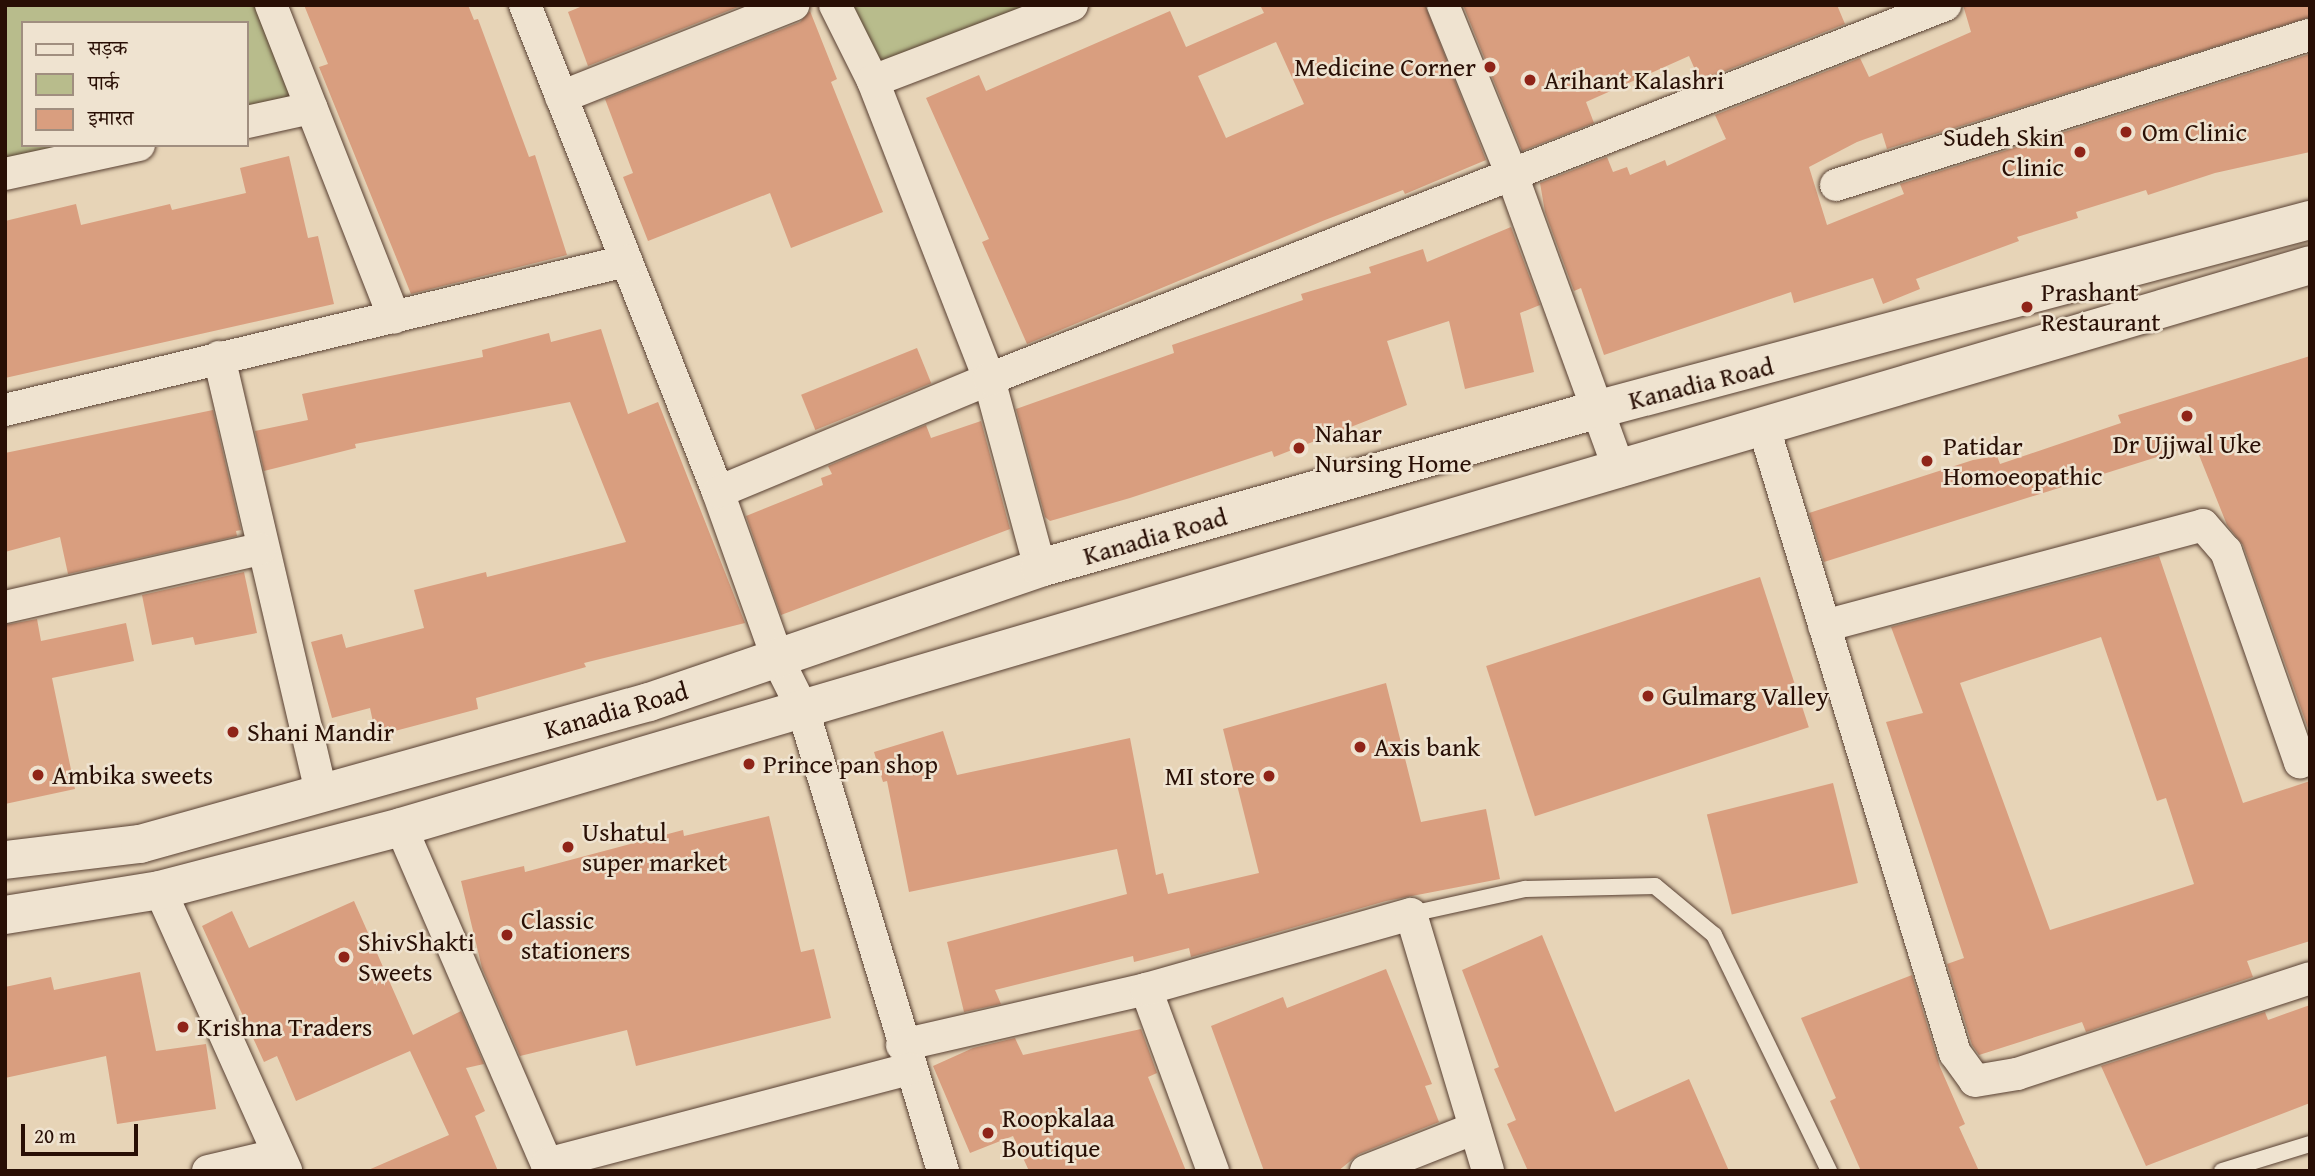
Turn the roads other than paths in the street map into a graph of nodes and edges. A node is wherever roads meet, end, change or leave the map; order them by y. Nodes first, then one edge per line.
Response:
1 (271, 5) edge
2 (525, 5) edge
3 (793, 5) edge
4 (835, 5) edge
5 (1072, 5) edge
6 (1443, 5) edge
7 (1945, 5) edge
8 (2310, 35) edge
9 (873, 81) junction
10 (561, 97) junction
11 (311, 108) junction
12 (248, 122) edge
13 (130, 147) edge
14 (5, 174) edge
15 (1512, 175) junction
16 (1836, 185) dead end
17 (2310, 220) edge
18 (626, 261) junction
19 (2310, 265) edge
20 (394, 318) junction
21 (219, 357) junction
22 (989, 379) junction
23 (5, 410) edge
24 (1599, 410) junction
25 (1764, 428) junction
26 (1620, 471) junction
27 (718, 492) junction
28 (261, 549) junction
29 (1040, 568) junction
30 (5, 607) edge
31 (1824, 626) junction
32 (778, 660) junction
33 (803, 709) junction
34 (2310, 759) edge
35 (321, 793) junction
36 (401, 827) junction
37 (5, 860) edge
38 (160, 890) junction
39 (5, 915) edge
40 (1411, 915) junction
41 (2310, 978) edge
42 (1146, 989) junction
43 (906, 1057) junction
44 (1475, 1128) junction
45 (2310, 1144) edge
46 (282, 1163) edge
47 (548, 1167) edge
48 (208, 1171) edge
49 (943, 1171) edge
50 (1213, 1171) edge
51 (1366, 1171) edge
52 (1488, 1171) edge
53 (1829, 1171) edge
54 (2222, 1171) edge

1 - 11 street
2 - 10 street
3 - 10 street
4 - 9 street
5 - 9 street
6 - 15 street
7 - 15 street
8 - 16 street
9 - 22 street
10 - 18 street
11 - 12 street
11 - 20 street
13 - 14 street
15 - 22 street
15 - 24 street
17 - 24 main road, Kanadia Road
18 - 20 street
18 - 27 street
19 - 25 main road
20 - 21 street
21 - 23 street
21 - 28 street
22 - 27 street
22 - 29 street
24 - 26 street
24 - 29 main road, Kanadia Road
25 - 26 main road
25 - 31 street
26 - 33 main road
27 - 32 street
28 - 30 street
28 - 35 street
29 - 32 main road, Kanadia Road
31 - 34 street
31 - 41 street
32 - 33 street
32 - 35 main road, Kanadia Road
33 - 36 main road
33 - 43 street
35 - 37 main road, Kanadia Road
36 - 38 main road
36 - 47 street
38 - 39 main road
38 - 46 street
40 - 42 street
40 - 44 street
40 - 53 lane
42 - 43 street
42 - 50 street
43 - 47 street
43 - 49 street
44 - 51 street
44 - 52 street
45 - 54 lane
46 - 48 street

